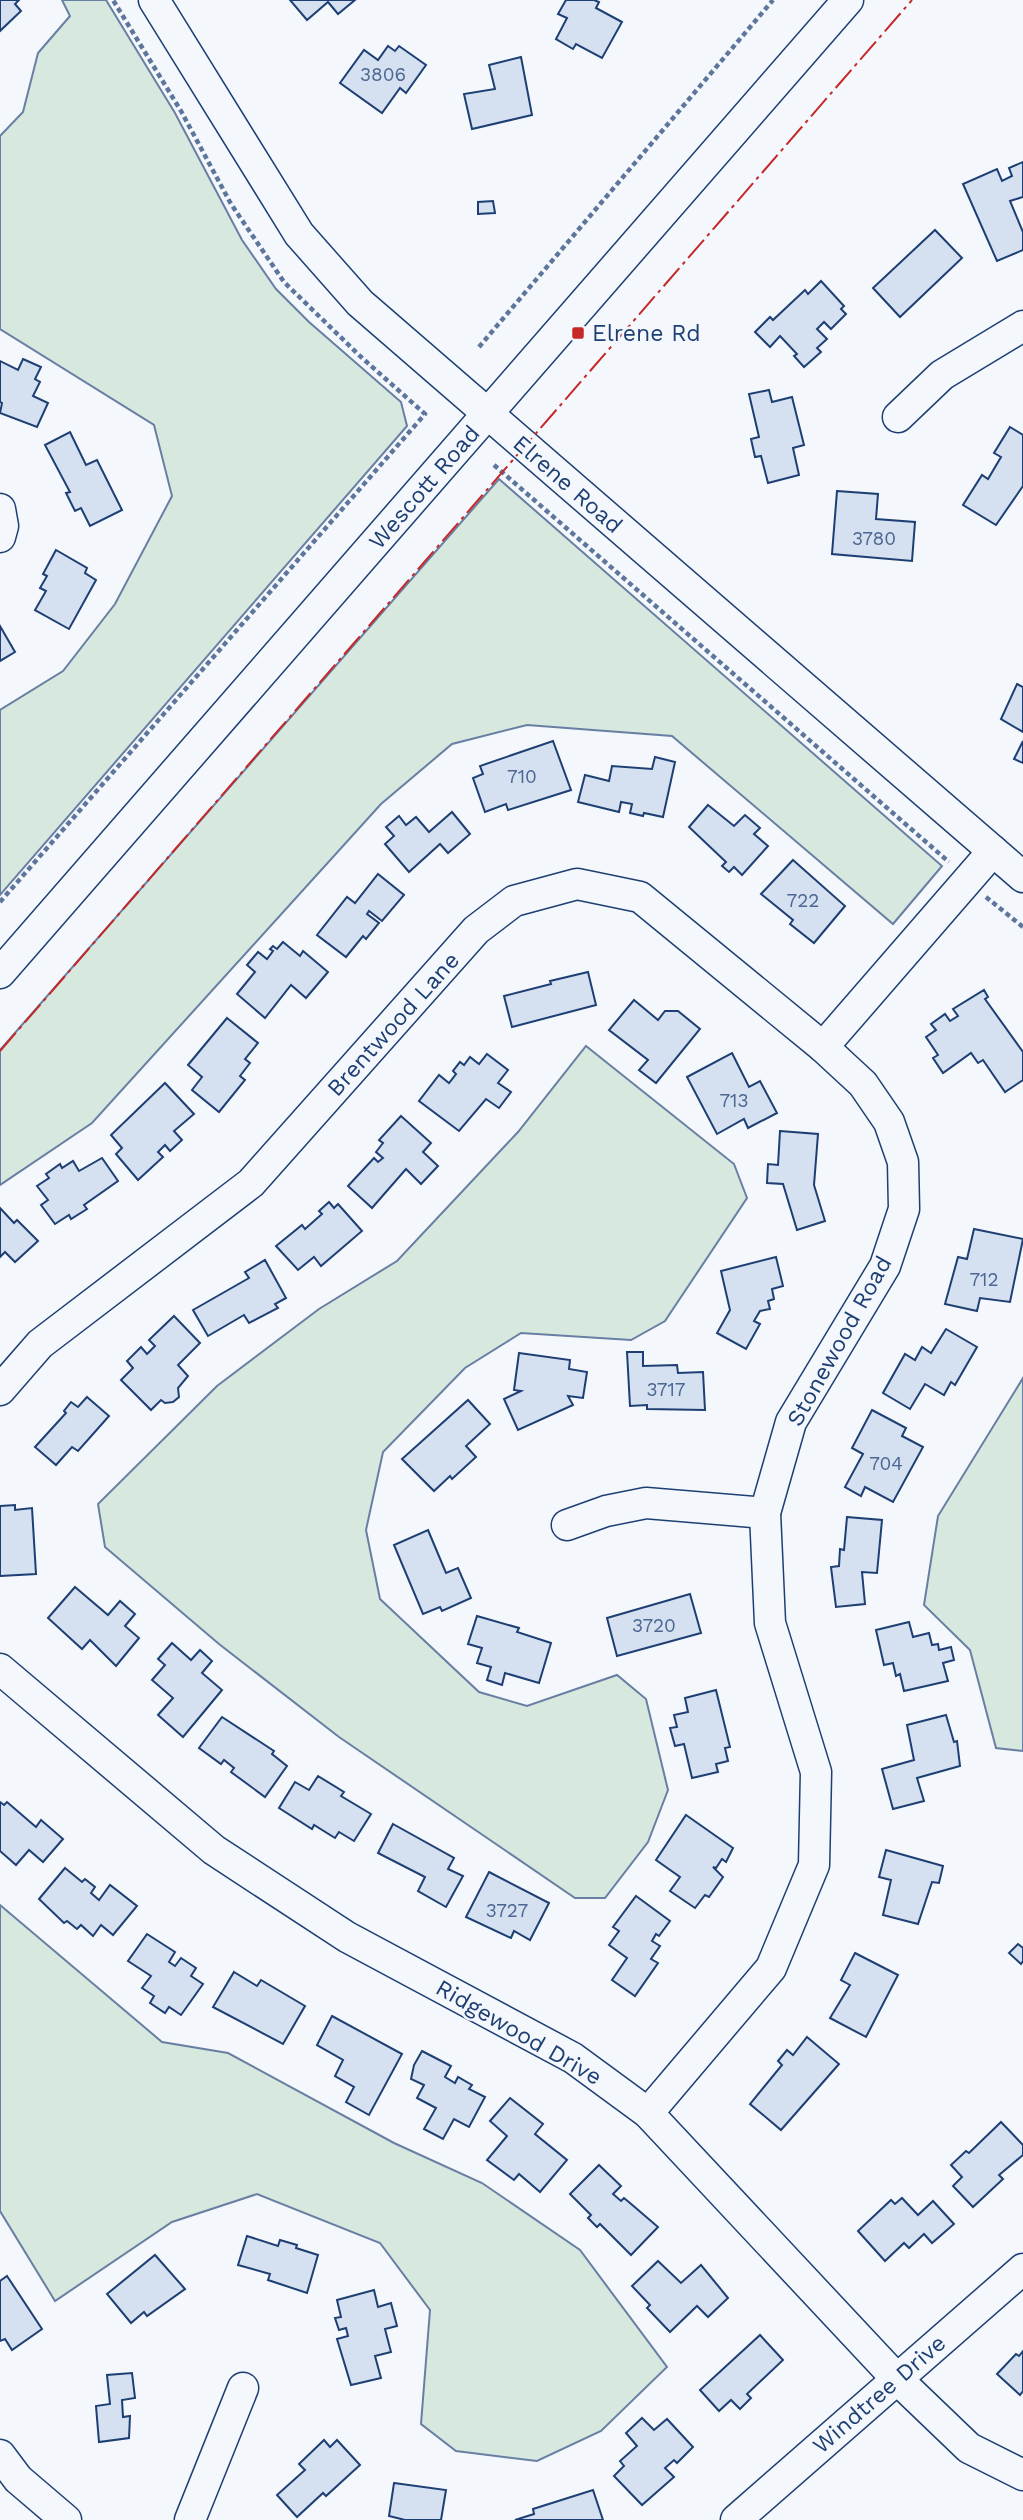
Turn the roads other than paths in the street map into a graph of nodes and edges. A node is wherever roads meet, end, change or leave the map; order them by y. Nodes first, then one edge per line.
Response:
1 (154, 0) edge
2 (848, 0) edge
3 (1023, 326) edge
4 (487, 414) junction
5 (898, 417) dead end
6 (0, 509) edge
7 (0, 537) edge
8 (993, 851) junction
9 (1023, 877) edge
10 (0, 974) edge
11 (823, 1047) junction
12 (0, 1390) edge
13 (765, 1514) junction
14 (567, 1525) dead end
15 (0, 1669) edge
16 (648, 2113) junction
17 (1023, 2269) edge
18 (896, 2378) junction
19 (243, 2388) dead end
20 (0, 2455) edge
21 (1023, 2475) edge
22 (66, 2520) edge
23 (190, 2520) edge
24 (736, 2520) edge

1 - 4 street, Elrene Road
2 - 4 street, Wescott Road
3 - 5 street
4 - 8 street, Elrene Road
4 - 10 street, Wescott Road
6 - 7 street
8 - 9 street, Elrene Road
8 - 11 street
11 - 12 street, Brentwood Lane
11 - 13 street, Stonewood Road
13 - 14 street
13 - 16 street, Stonewood Road
15 - 16 street, Ridgewood Drive
16 - 18 street, Ridgewood Drive
17 - 18 street, Windtree Drive
18 - 21 street, Ridgewood Drive
18 - 24 street, Windtree Drive
19 - 23 street
20 - 22 street

